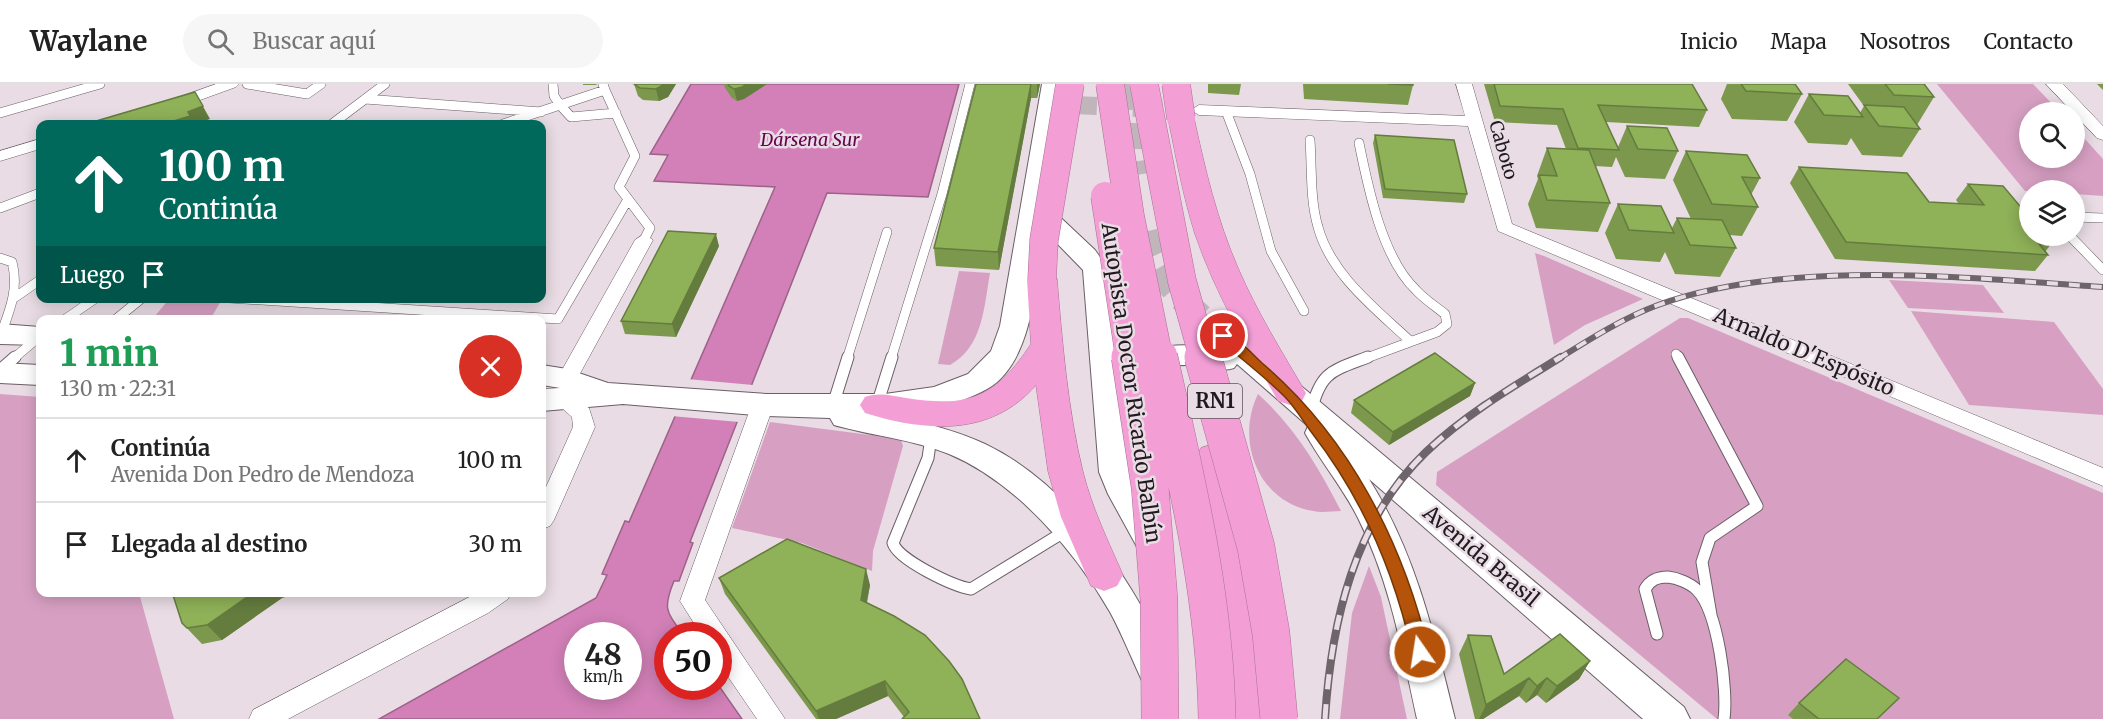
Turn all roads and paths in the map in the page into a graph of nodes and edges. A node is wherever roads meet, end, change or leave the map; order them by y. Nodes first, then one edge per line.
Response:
1 (100, 84) edge
2 (247, 84) edge
3 (321, 84) edge
4 (385, 84) edge
5 (553, 84) edge
6 (970, 84) edge
7 (1053, 84) edge
8 (1070, 84) edge
9 (1095, 84) edge
10 (1110, 84) tunnel mouth
11 (1144, 84) tunnel mouth
12 (1176, 84) edge
13 (1464, 84) edge
14 (2054, 84) edge
15 (222, 86) edge
16 (604, 87) edge
17 (365, 99) junction
18 (560, 105) junction
19 (162, 108) edge
20 (1226, 111) junction
21 (541, 112) junction
22 (0, 113) edge
23 (616, 113) junction
24 (1190, 114) junction
25 (337, 120) edge
26 (516, 120) edge
27 (1474, 121) junction
28 (2103, 135) edge
29 (1310, 140) dead end
30 (1359, 143) dead end
31 (36, 145) edge
32 (0, 156) edge
33 (36, 194) edge
34 (627, 201) junction
35 (1032, 205) junction
36 (0, 208) edge
37 (2099, 218) edge
38 (1504, 227) joint
39 (2103, 227) edge
40 (887, 232) dead end
41 (644, 240) joint
42 (2080, 246) edge
43 (0, 258) edge
44 (2103, 270) edge
45 (36, 283) edge
46 (14, 298) junction
47 (89, 303) edge
48 (136, 303) edge
49 (307, 303) edge
50 (1304, 311) dead end
51 (71, 315) edge
52 (121, 315) edge
53 (495, 315) edge
54 (546, 318) edge
55 (0, 334) edge
56 (36, 336) edge
57 (1223, 336) tunnel mouth
58 (36, 340) edge
59 (1410, 341) junction
60 (1047, 345) junction
61 (1676, 354) dead end
62 (0, 371) edge
63 (1207, 372) junction
64 (36, 375) edge
65 (553, 388) edge
66 (1109, 399) junction
67 (1300, 402) junction
68 (756, 404) junction
69 (833, 405) junction
70 (877, 405) junction
71 (798, 407) junction
72 (939, 426) junction
73 (2103, 477) edge
74 (546, 512) edge
75 (1067, 530) junction
76 (1104, 575) junction
77 (492, 597) edge
78 (1711, 615) junction
79 (706, 622) edge
80 (1657, 634) dead end
81 (732, 660) edge
82 (1168, 714) edge
83 (262, 719) edge
84 (772, 719) edge
85 (1217, 719) edge
86 (1251, 719) edge
87 (1279, 719) edge
88 (1436, 719) edge
89 (1671, 719) edge
90 (1724, 719) edge

1 - 22 lane
2 - 3 lane
4 - 17 lane
5 - 18 lane
6 - 70 lane
7 - 35 main road
8 - 60 highway, bridge
9 - 82 highway, Autopista Doctor Ricardo Balbín, bridge
10 - 85 highway, bridge
11 - 63 highway, RN1, bridge
12 - 24 highway, bridge
13 - 27 street, Caboto
14 - 28 street
15 - 19 street
16 - 18 lane
16 - 23 lane
17 - 21 lane
17 - 25 lane
18 - 21 lane
18 - 23 lane
20 - 24 street
20 - 27 street
20 - 50 lane
21 - 26 lane
23 - 34 lane
24 - 67 highway
27 - 38 street, Caboto
29 - 59 lane
30 - 59 lane
31 - 32 street
33 - 36 lane
34 - 41 lane
34 - 54 lane
35 - 66 main road
35 - 70 main road
37 - 39 lane
38 - 73 street, Arnaldo D'Espósito
40 - 69 lane
41 - 65 street
42 - 44 lane
43 - 46 lane
45 - 46 lane
46 - 55 lane
47 - 51 lane
48 - 52 lane
49 - 53 lane
55 - 56 main road
57 - 67 main road
58 - 62 lane
59 - 67 lane
60 - 72 highway
60 - 76 highway
61 - 78 lane
62 - 64 main road
63 - 86 highway
63 - 87 highway, RN1, bridge
65 - 68 main road
65 - 74 street
66 - 67 main road
66 - 82 main road
67 - 88 main road
67 - 89 main road, Avenida Brasil
68 - 71 main road
68 - 79 street
69 - 70 main road
69 - 71 main road
70 - 72 highway
71 - 72 main road
72 - 75 main road
72 - 75 lane
75 - 76 main road
76 - 82 main road
77 - 83 street
78 - 80 lane
78 - 90 lane
81 - 84 street

